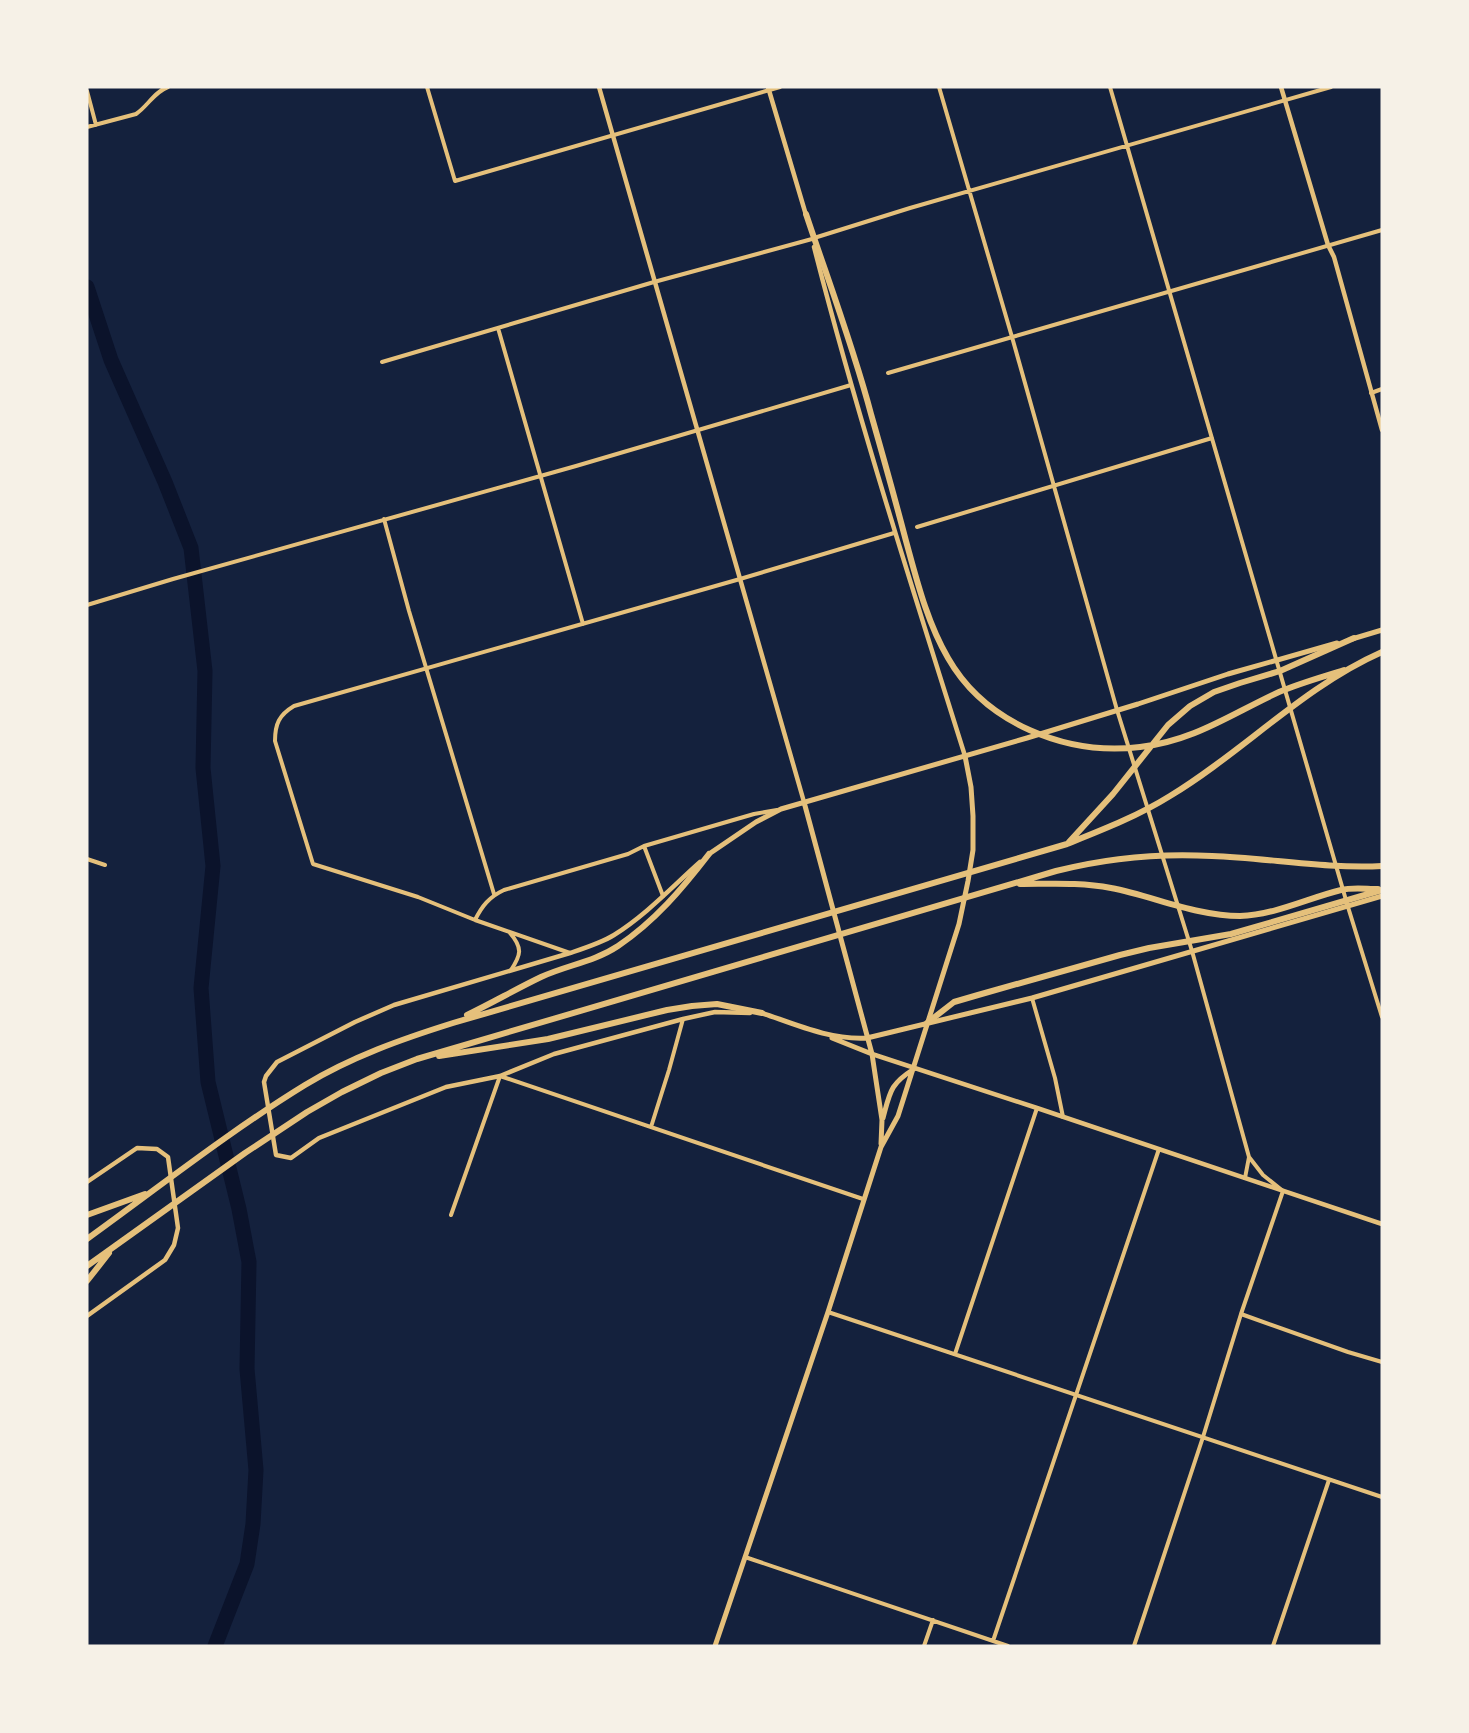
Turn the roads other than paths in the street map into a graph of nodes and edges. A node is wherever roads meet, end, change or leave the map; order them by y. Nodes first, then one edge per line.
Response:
1 (168, 87) edge
2 (427, 87) edge
3 (599, 87) edge
4 (780, 87) edge
5 (939, 87) edge
6 (1110, 87) edge
7 (1281, 87) edge
8 (1331, 87) edge
9 (769, 89) edge
10 (87, 91) edge
11 (1285, 101) junction
12 (96, 125) junction
13 (87, 128) edge
14 (613, 135) junction
15 (1127, 147) junction
16 (969, 191) junction
17 (806, 214) joint
18 (1382, 230) edge
19 (813, 238) junction
20 (1328, 245) junction
21 (654, 282) junction
22 (1169, 291) junction
23 (498, 328) junction
24 (1012, 337) junction
25 (382, 362) dead end
26 (888, 373) dead end
27 (852, 385) junction
28 (1382, 389) edge
29 (1371, 393) junction
30 (1382, 430) edge
31 (697, 431) junction
32 (1212, 438) junction
33 (540, 476) junction
34 (1054, 487) junction
35 (384, 519) junction
36 (918, 527) dead end
37 (894, 533) junction
38 (740, 579) junction
39 (87, 605) edge
40 (583, 624) junction
41 (1382, 630) edge
42 (1354, 638) junction
43 (1382, 652) edge
44 (1277, 661) junction
45 (1356, 666) junction
46 (426, 668) junction
47 (1280, 671) junction
48 (1117, 710) junction
49 (965, 756) junction
50 (804, 802) junction
51 (780, 809) junction
52 (1067, 844) junction
53 (644, 846) junction
54 (709, 854) junction
55 (87, 859) edge
56 (105, 865) dead end
57 (1382, 866) edge
58 (1013, 884) junction
59 (1343, 889) junction
60 (1382, 890) edge
61 (494, 894) junction
62 (663, 896) junction
63 (1382, 896) edge
64 (1348, 907) junction
65 (475, 921) junction
66 (510, 932) junction
67 (1192, 951) junction
68 (570, 953) junction
69 (511, 970) junction
70 (1032, 998) junction
71 (762, 1013) junction
72 (1382, 1017) edge
73 (683, 1019) junction
74 (453, 1023) junction
75 (927, 1023) junction
76 (822, 1034) junction
77 (867, 1038) junction
78 (872, 1054) junction
79 (417, 1059) junction
80 (914, 1069) junction
81 (500, 1076) junction
82 (1037, 1108) junction
83 (1063, 1117) junction
84 (882, 1120) junction
85 (651, 1127) junction
86 (881, 1147) junction
87 (1159, 1149) junction
88 (1249, 1157) junction
89 (1245, 1178) junction
90 (87, 1182) edge
91 (154, 1190) junction
92 (1283, 1191) junction
93 (863, 1199) junction
94 (87, 1215) edge
95 (451, 1215) dead end
96 (1382, 1224) edge
97 (87, 1239) edge
98 (114, 1246) junction
99 (87, 1266) edge
100 (87, 1281) edge
101 (828, 1312) junction
102 (1241, 1314) junction
103 (87, 1316) edge
104 (955, 1355) junction
105 (1382, 1362) edge
106 (1076, 1395) junction
107 (1203, 1437) junction
108 (1329, 1480) junction
109 (1382, 1497) edge
110 (745, 1557) junction
111 (933, 1620) junction
112 (993, 1641) junction
113 (715, 1646) edge
114 (924, 1646) edge
115 (1008, 1646) edge
116 (1134, 1646) edge
117 (1273, 1646) edge

1 - 12 street
2 - 14 street
3 - 14 main road
4 - 9 street
5 - 16 street
6 - 15 street
7 - 11 main road
8 - 11 street
9 - 14 street
9 - 17 main road
10 - 12 street
11 - 15 street
11 - 20 main road
12 - 13 street
14 - 21 main road
15 - 16 street
15 - 22 street
16 - 19 street
16 - 24 street
17 - 19 highway
18 - 20 street
19 - 21 street
19 - 27 main road
19 - 45 highway
20 - 22 street
20 - 29 main road
21 - 23 street
21 - 31 main road
22 - 24 street
22 - 32 street
23 - 25 street
23 - 33 street
24 - 26 street
24 - 34 street
27 - 31 street
27 - 37 main road
28 - 29 street
29 - 30 main road
31 - 33 street
31 - 38 main road
32 - 34 street
32 - 44 street
33 - 35 street
33 - 40 street
34 - 36 street
34 - 48 street
35 - 39 street
35 - 46 street
37 - 38 street
37 - 49 main road
38 - 40 street
38 - 50 main road
40 - 46 street
41 - 42 main road
42 - 44 main road
42 - 47 highway
43 - 45 highway
44 - 47 street
44 - 48 main road
45 - 52 highway
46 - 61 street
46 - 65 street
47 - 52 highway
47 - 59 street
48 - 49 main road
48 - 67 street
49 - 50 main road
49 - 75 main road
50 - 51 main road
50 - 77 main road
51 - 53 street
51 - 54 main road
52 - 74 highway
53 - 61 street
53 - 62 street
54 - 62 main road
54 - 74 highway
55 - 56 street
57 - 58 highway
58 - 59 highway
58 - 79 highway
59 - 60 highway
59 - 64 street
60 - 75 highway
61 - 65 street
62 - 68 main road
63 - 64 main road
64 - 67 main road
64 - 72 street
65 - 66 street
66 - 68 street
66 - 69 street
67 - 70 main road
67 - 88 street
68 - 69 main road
69 - 81 main road
70 - 75 main road
70 - 83 street
71 - 73 main road
71 - 76 main road
71 - 79 highway
73 - 81 main road
73 - 85 street
74 - 91 highway
75 - 77 main road
75 - 80 main road
76 - 77 main road
76 - 78 main road
77 - 78 main road
78 - 80 main road
78 - 84 main road
79 - 98 highway
80 - 82 main road
80 - 84 main road
80 - 86 main road
81 - 85 street
81 - 95 street
82 - 83 main road
82 - 104 street
83 - 87 main road
84 - 86 main road
85 - 93 street
86 - 93 main road
87 - 89 main road
87 - 106 street
88 - 89 street
88 - 92 street
89 - 92 main road
90 - 103 main road
91 - 94 highway
91 - 97 highway
92 - 96 main road
92 - 102 street
93 - 101 main road
98 - 99 highway
98 - 100 highway
101 - 104 street
101 - 110 main road
102 - 105 street
102 - 107 street
104 - 106 street
106 - 107 street
106 - 112 street
107 - 108 street
107 - 116 street
108 - 109 street
108 - 117 street
110 - 111 street
110 - 113 main road
111 - 112 street
111 - 114 street
112 - 115 street

